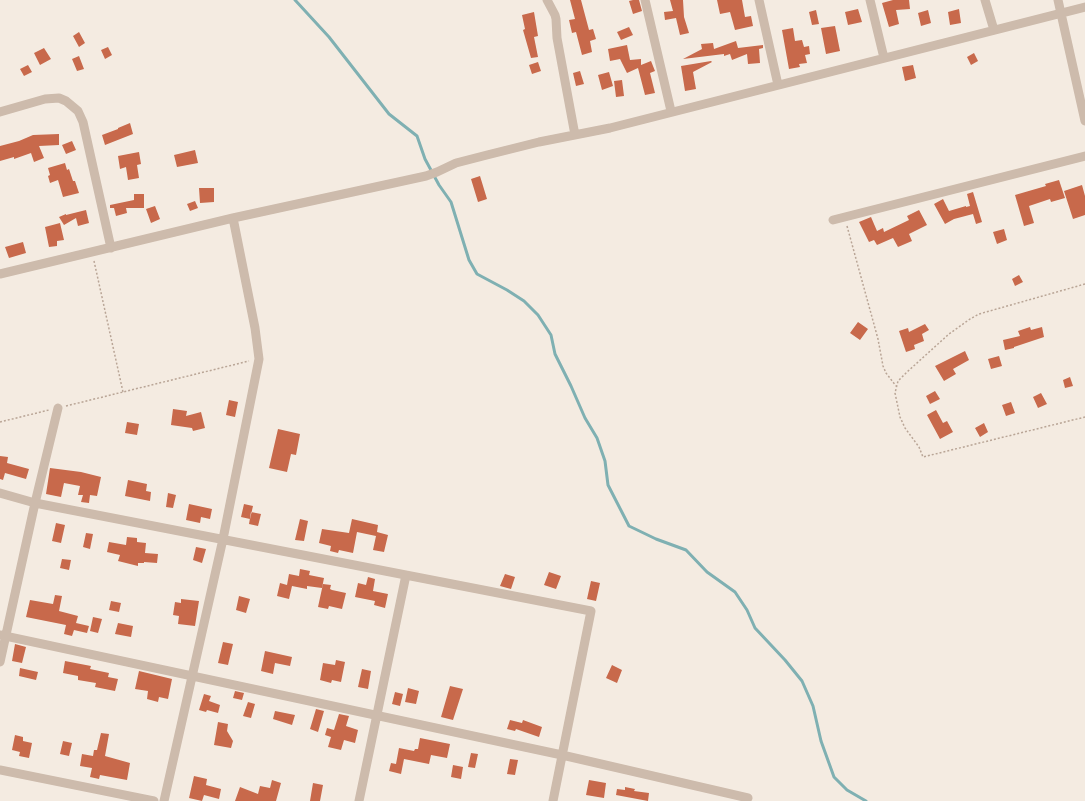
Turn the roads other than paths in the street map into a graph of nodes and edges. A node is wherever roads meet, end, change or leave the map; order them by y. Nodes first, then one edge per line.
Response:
1 (547, 0) edge
2 (645, 0) edge
3 (759, 0) edge
4 (870, 0) edge
5 (985, 0) edge
6 (1058, 0) edge
7 (1085, 7) edge
8 (1061, 14) junction
9 (994, 30) junction
10 (884, 58) junction
11 (778, 85) junction
12 (671, 111) junction
13 (0, 112) edge
14 (1085, 121) edge
15 (575, 135) junction
16 (1085, 156) edge
17 (232, 218) junction
18 (833, 220) dead end
19 (111, 248) junction
20 (0, 274) edge
21 (58, 408) road end
22 (0, 492) edge
23 (35, 503) junction
24 (223, 539) junction
25 (406, 575) junction
26 (3, 635) edge
27 (0, 662) edge
28 (192, 676) junction
29 (376, 715) junction
30 (562, 755) junction
31 (0, 770) edge
32 (748, 798) dead end
33 (154, 801) edge
34 (164, 801) edge
35 (359, 801) edge
36 (553, 801) edge

1 - 15 street
2 - 12 street
3 - 11 street
4 - 10 street
5 - 9 street
6 - 8 street
7 - 8 street
8 - 9 street
8 - 14 street
9 - 10 street
10 - 11 street
11 - 12 street
12 - 15 street
13 - 19 street
15 - 17 street
16 - 18 street
17 - 19 street
17 - 24 street
19 - 20 street
21 - 23 street
22 - 23 street
23 - 24 street
23 - 26 street
24 - 25 street
24 - 28 street
25 - 29 street
25 - 30 street
26 - 27 street
26 - 28 street
28 - 29 street
28 - 34 street
29 - 30 street
29 - 35 street
30 - 32 street
30 - 36 street
31 - 33 street

